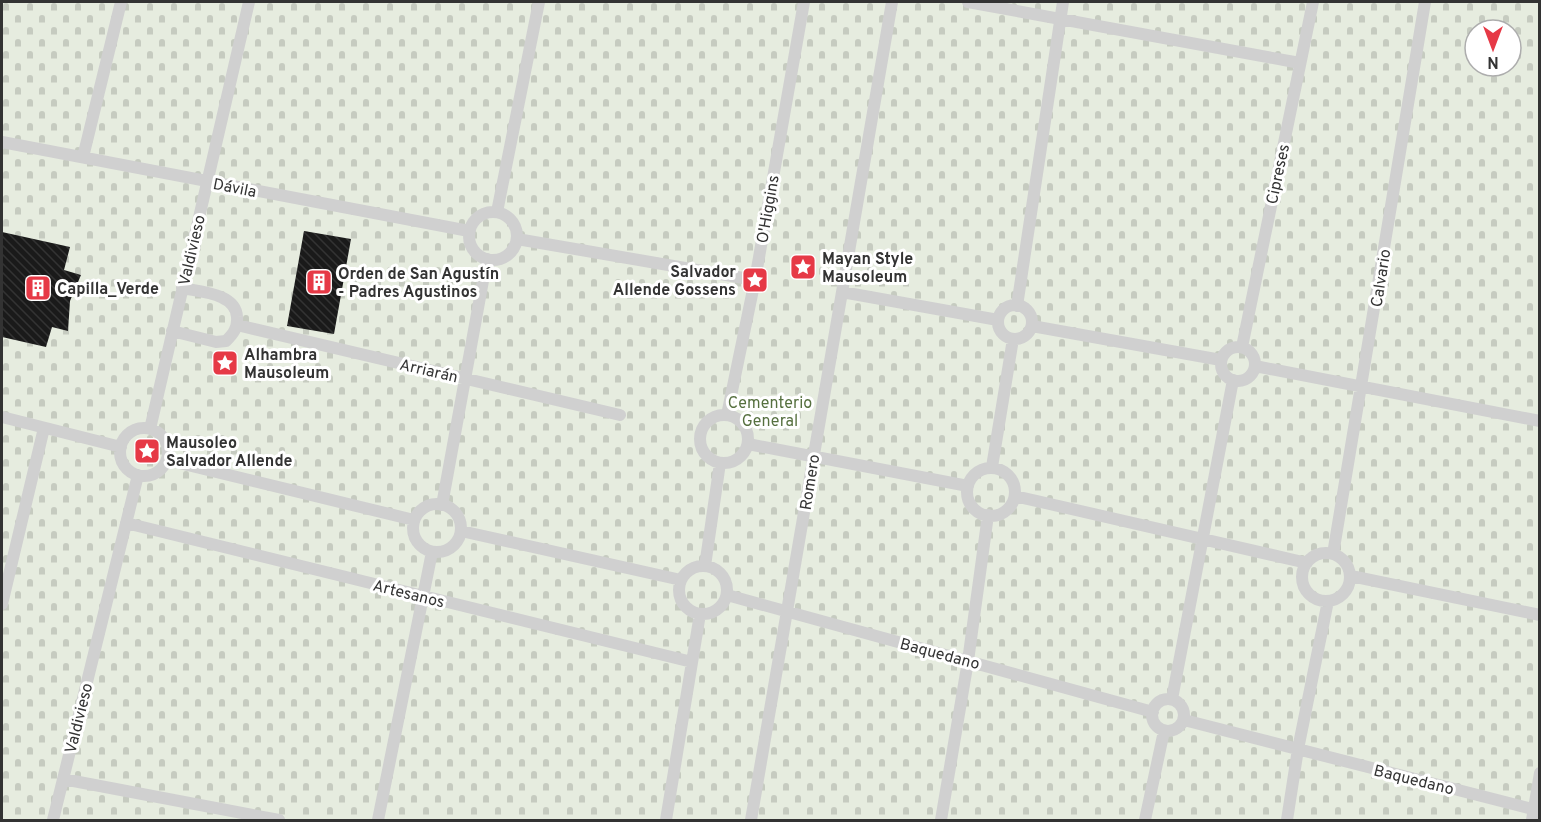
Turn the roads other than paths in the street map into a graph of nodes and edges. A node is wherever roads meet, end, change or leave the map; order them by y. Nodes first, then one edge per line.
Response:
1 (121, 2) edge
2 (249, 2) edge
3 (539, 2) edge
4 (804, 2) edge
5 (892, 2) edge
6 (968, 2) edge
7 (1063, 2) edge
8 (1313, 2) edge
9 (1425, 2) edge
10 (1060, 18) junction
11 (1300, 63) junction
12 (2, 142) edge
13 (83, 157) junction
14 (207, 181) junction
15 (497, 212) junction
16 (469, 231) junction
17 (517, 239) junction
18 (487, 260) junction
19 (755, 280) junction
20 (182, 288) junction
21 (842, 292) junction
22 (1017, 306) junction
23 (998, 320) junction
24 (237, 325) junction
25 (1032, 326) junction
26 (172, 332) junction
27 (1013, 339) junction
28 (1242, 346) junction
29 (1221, 360) junction
30 (1255, 366) junction
31 (465, 378) junction
32 (1233, 380) junction
33 (1362, 387) junction
34 (620, 415) dead end
35 (727, 415) junction
36 (2, 417) edge
37 (1539, 421) edge
38 (44, 428) junction
39 (150, 429) junction
40 (748, 444) junction
41 (121, 447) junction
42 (814, 457) junction
43 (167, 460) junction
44 (720, 463) junction
45 (993, 467) junction
46 (138, 476) junction
47 (968, 486) junction
48 (1015, 496) junction
49 (442, 505) junction
50 (988, 515) junction
51 (414, 520) junction
52 (126, 523) junction
53 (461, 531) junction
54 (1203, 539) junction
55 (432, 552) junction
56 (1333, 554) junction
57 (1307, 563) junction
58 (705, 566) junction
59 (1351, 576) junction
60 (681, 580) junction
61 (727, 595) junction
62 (423, 596) junction
63 (1328, 601) junction
64 (2, 604) edge
65 (788, 612) junction
66 (700, 614) junction
67 (1539, 615) edge
68 (968, 661) junction
69 (692, 662) junction
70 (1172, 699) junction
71 (1153, 712) junction
72 (1184, 720) junction
73 (1164, 731) junction
74 (1298, 749) junction
75 (1539, 773) edge
76 (63, 779) junction
77 (1535, 814) edge
78 (53, 820) edge
79 (279, 820) edge
80 (376, 820) edge
81 (666, 820) edge
82 (751, 820) edge
83 (941, 820) edge
84 (1145, 820) edge
85 (1287, 820) edge

1 - 13 lane
2 - 14 lane, Valdivieso
3 - 15 lane
4 - 19 lane, O'Higgins
5 - 21 lane, Romero
6 - 10 lane
7 - 10 lane
8 - 11 lane, Cipreses
9 - 33 lane, Calvario
10 - 11 lane
10 - 22 lane
11 - 28 lane, Cipreses
12 - 13 lane, Dávila
13 - 14 lane, Dávila
14 - 16 lane, Dávila
14 - 20 lane, Valdivieso
15 - 16 lane
15 - 17 lane
16 - 18 lane
17 - 18 lane
17 - 19 lane
18 - 31 lane
19 - 35 lane, O'Higgins
20 - 24 lane
20 - 26 lane, Valdivieso
21 - 23 lane
21 - 42 lane, Romero
22 - 23 lane
22 - 25 lane
23 - 27 lane
24 - 26 lane
24 - 31 lane, Arriarán
25 - 27 lane
25 - 29 lane
26 - 39 lane, Valdivieso
27 - 45 lane
28 - 29 lane
28 - 30 lane
29 - 32 lane
30 - 32 lane
30 - 33 lane
31 - 34 lane, Arriarán
31 - 49 lane
32 - 54 lane
33 - 37 lane
33 - 56 lane, Calvario
35 - 40 lane
35 - 44 lane
36 - 38 lane
38 - 41 lane
38 - 64 lane
39 - 41 lane
39 - 43 lane
40 - 42 lane
40 - 44 lane
41 - 46 lane
42 - 47 lane
42 - 65 lane, Romero
43 - 46 lane
43 - 51 lane
44 - 58 lane
45 - 47 lane
45 - 48 lane
46 - 52 lane, Valdivieso
47 - 50 lane
48 - 50 lane
48 - 54 lane
49 - 51 lane
49 - 53 lane
50 - 68 lane
51 - 55 lane
52 - 62 lane, Artesanos
52 - 76 lane, Valdivieso
53 - 55 lane
53 - 60 lane
54 - 57 lane
54 - 70 lane
55 - 62 lane
56 - 57 lane
56 - 59 lane
57 - 63 lane
58 - 60 lane
58 - 61 lane
59 - 63 lane
59 - 67 lane
60 - 66 lane
61 - 65 lane, Baquedano
61 - 66 lane
62 - 69 lane, Artesanos
62 - 80 lane
63 - 74 lane
65 - 68 lane, Baquedano
65 - 82 lane, Romero
66 - 69 lane
68 - 71 lane, Baquedano
68 - 83 lane
69 - 81 lane
70 - 71 lane
70 - 72 lane
71 - 73 lane
72 - 73 lane
72 - 74 lane, Baquedano
73 - 84 lane
74 - 77 lane, Baquedano
74 - 85 lane
75 - 77 lane
76 - 78 lane, Valdivieso
76 - 79 lane

